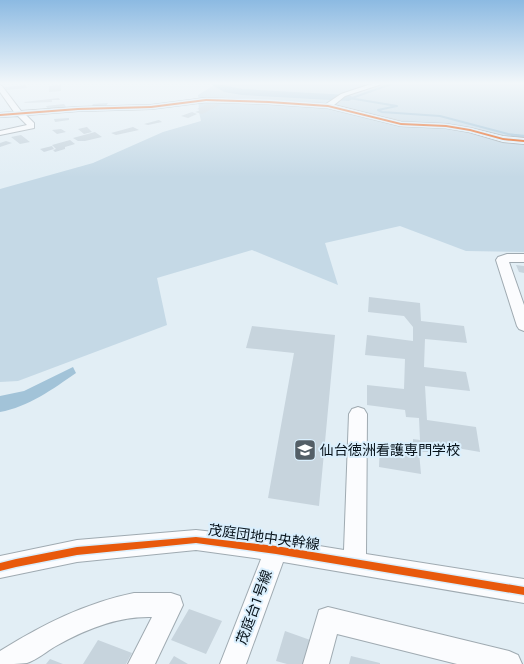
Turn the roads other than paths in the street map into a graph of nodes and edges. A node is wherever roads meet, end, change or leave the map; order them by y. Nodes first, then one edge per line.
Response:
1 (21, 115) edge
2 (364, 115) edge
3 (0, 133) edge
4 (524, 141) edge
5 (524, 258) edge
6 (518, 290) edge
7 (524, 326) edge
8 (358, 414) dead end
9 (276, 550) junction
10 (355, 563) junction
11 (0, 568) edge
12 (524, 591) edge
13 (3, 664) edge
14 (141, 664) edge
15 (233, 664) edge
16 (316, 664) edge
17 (509, 664) edge

1 - 3 street
2 - 4 street
5 - 6 street
6 - 7 street
8 - 10 street
9 - 10 street, 茂庭団地中央幹線
9 - 11 street, 茂庭団地中央幹線
9 - 15 street, 茂庭台１号線
10 - 12 street, 茂庭団地中央幹線
13 - 14 street
16 - 17 street

